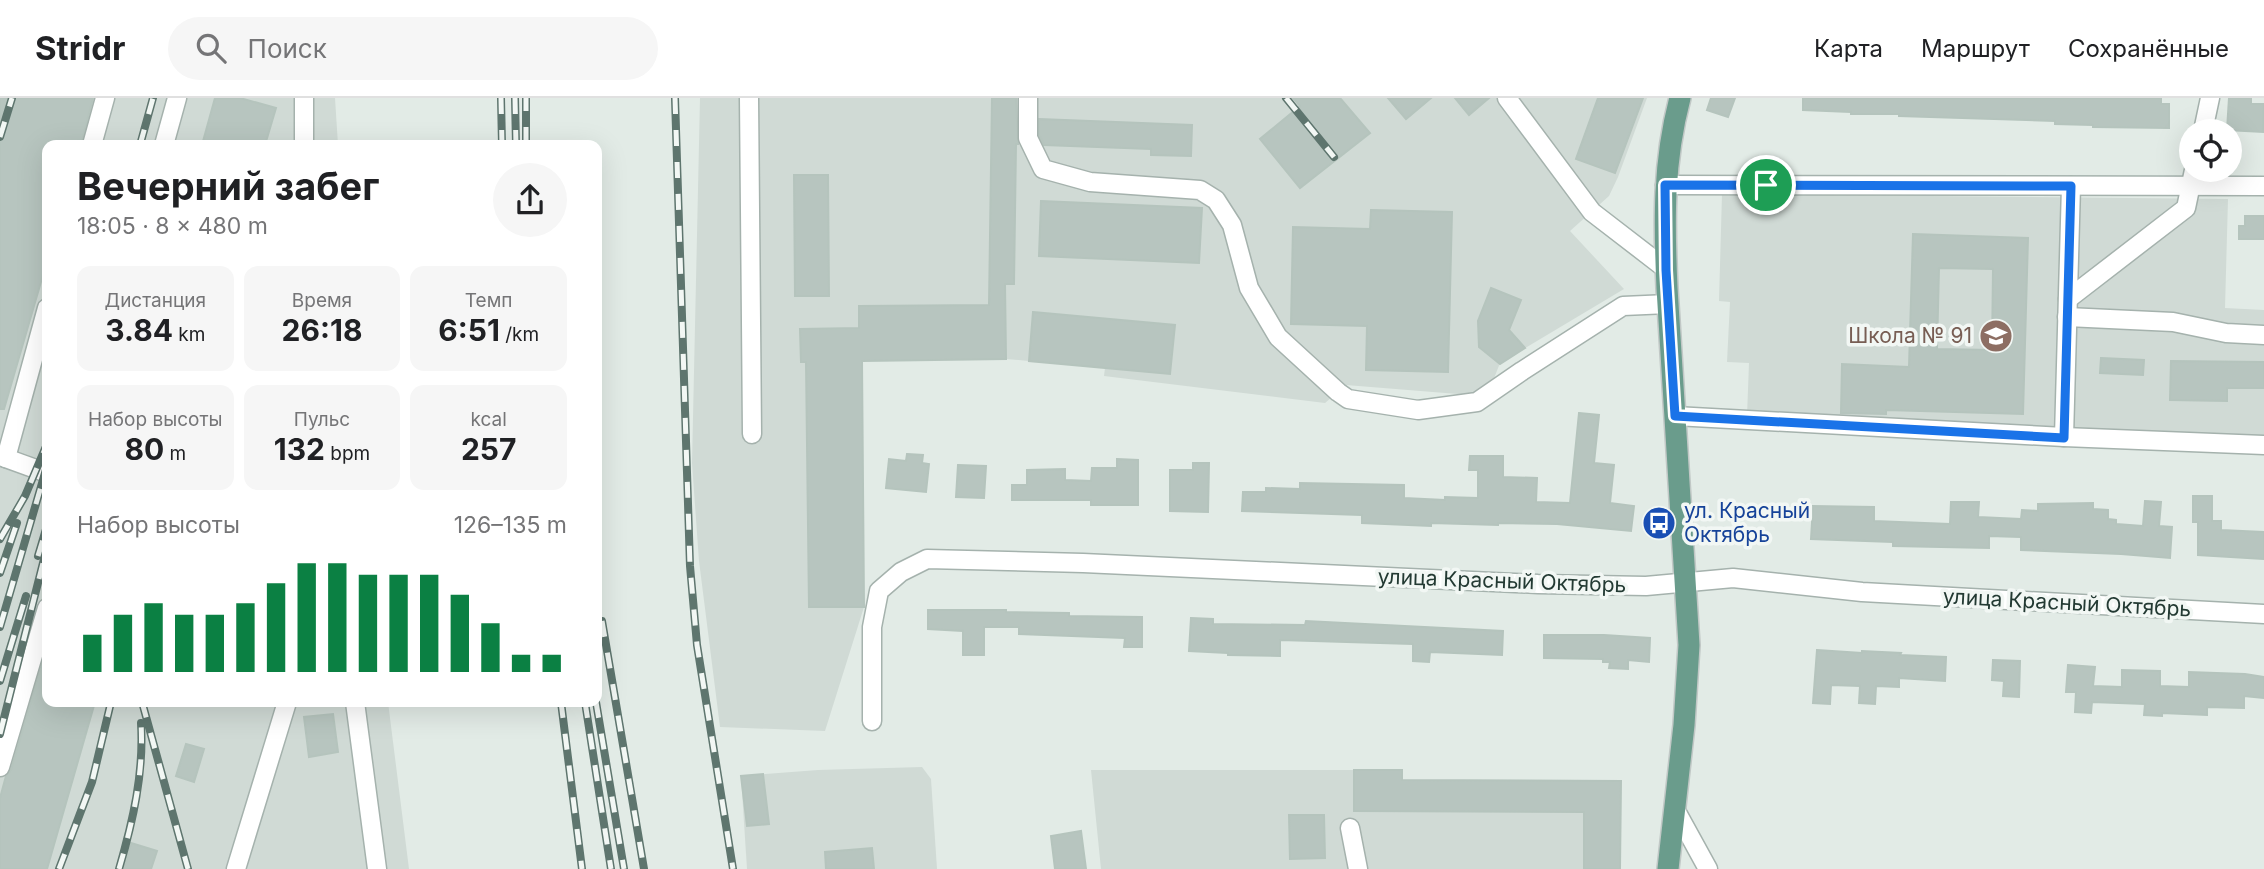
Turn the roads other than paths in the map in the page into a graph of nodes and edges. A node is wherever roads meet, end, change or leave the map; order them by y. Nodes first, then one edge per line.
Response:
1 (105, 98) edge
2 (177, 98) edge
3 (304, 98) edge
4 (749, 98) edge
5 (1028, 98) edge
6 (1507, 98) edge
7 (1679, 98) edge
8 (2210, 98) edge
9 (2206, 119) edge
10 (93, 140) edge
11 (165, 140) edge
12 (304, 140) edge
13 (2179, 179) edge
14 (2191, 182) edge
15 (2228, 182) edge
16 (1665, 185) junction
17 (2071, 186) junction
18 (2264, 186) edge
19 (1666, 270) junction
20 (1668, 304) junction
21 (2067, 308) junction
22 (42, 325) edge
23 (2264, 335) edge
24 (1675, 416) junction
25 (752, 434) dead end
26 (2064, 438) junction
27 (2264, 445) edge
28 (3, 457) edge
29 (42, 471) edge
30 (1686, 583) junction
31 (2264, 614) edge
32 (42, 625) edge
33 (285, 707) edge
34 (356, 707) edge
35 (872, 721) dead end
36 (0, 766) edge
37 (1675, 809) junction
38 (1350, 828) dead end
39 (236, 869) edge
40 (377, 869) edge
41 (1358, 869) edge
42 (1668, 869) edge
43 (1708, 869) edge

1 - 10 street
2 - 11 street
3 - 12 street
4 - 25 street
5 - 20 street
6 - 19 street
7 - 16 main road
8 - 9 street
13 - 17 street
14 - 21 street
15 - 18 street
16 - 17 street
16 - 19 main road
17 - 21 street
19 - 20 main road
20 - 24 main road
21 - 23 street
21 - 26 street
22 - 28 street
24 - 26 street
24 - 30 main road
26 - 27 street
28 - 29 street
30 - 31 street, улица Красный Октябрь
30 - 35 street, улица Красный Октябрь
30 - 37 main road
32 - 36 street
33 - 39 street
34 - 40 street
37 - 42 main road
37 - 43 street
38 - 41 street

